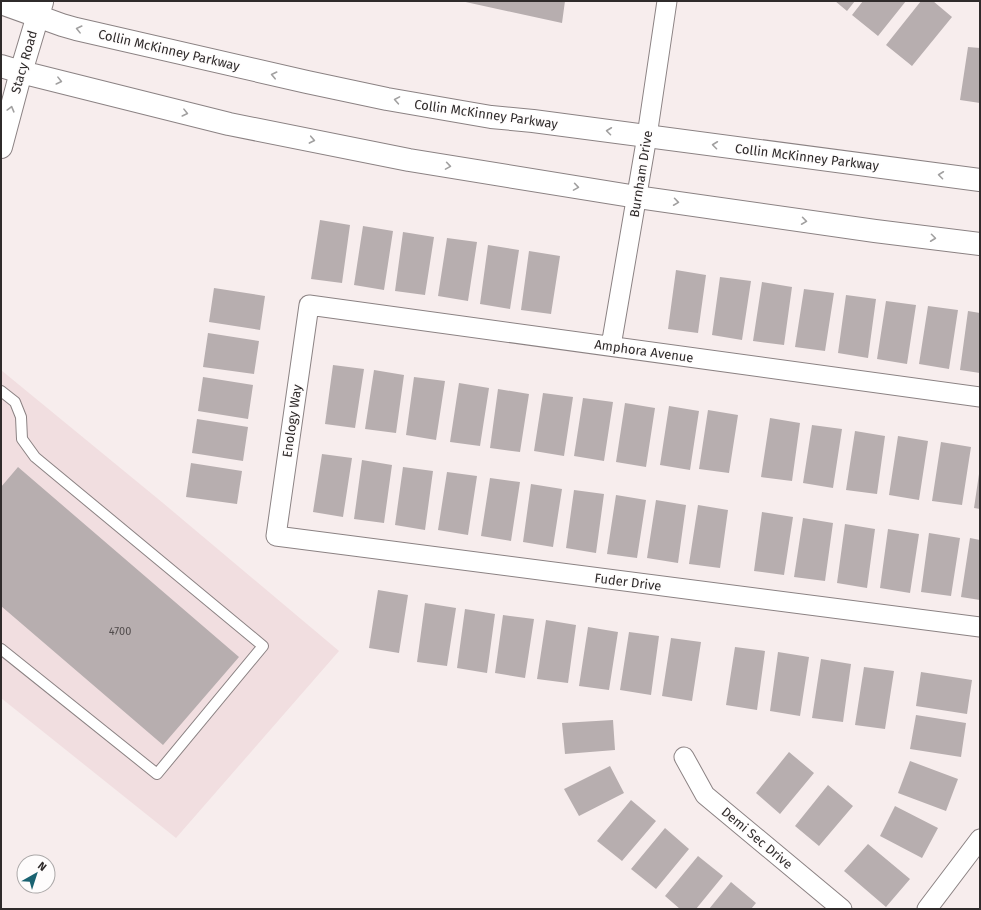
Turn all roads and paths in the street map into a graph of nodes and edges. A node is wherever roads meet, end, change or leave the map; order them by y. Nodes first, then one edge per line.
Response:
1 (667, 1) edge
2 (1, 3) edge
3 (40, 8) edge
4 (11, 69) edge
5 (647, 136) junction
6 (1, 147) edge
7 (980, 180) edge
8 (637, 197) junction
9 (980, 244) edge
10 (309, 305) joint
11 (611, 346) junction
12 (1, 391) edge
13 (980, 397) edge
14 (276, 536) joint
15 (980, 627) edge
16 (1, 648) edge
17 (684, 757) dead end
18 (980, 839) edge
19 (842, 909) edge
20 (926, 909) edge

1 - 5 street, Burnham Drive
2 - 3 street, Collin McKinney Parkway
3 - 4 street, Stacy Road
5 -> 3 street, Collin McKinney Parkway
6 -> 4 street, Stacy Road
4 -> 8 street
7 -> 5 street, Collin McKinney Parkway
5 - 8 street, Burnham Drive
8 -> 9 street
8 - 11 street, Burnham Drive
10 - 11 street, Amphora Avenue
10 - 14 street, Enology Way
11 - 13 street, Amphora Avenue
12 - 16 lane
14 - 15 street, Fuder Drive
17 - 19 street, Demi Sec Drive
18 - 20 street

